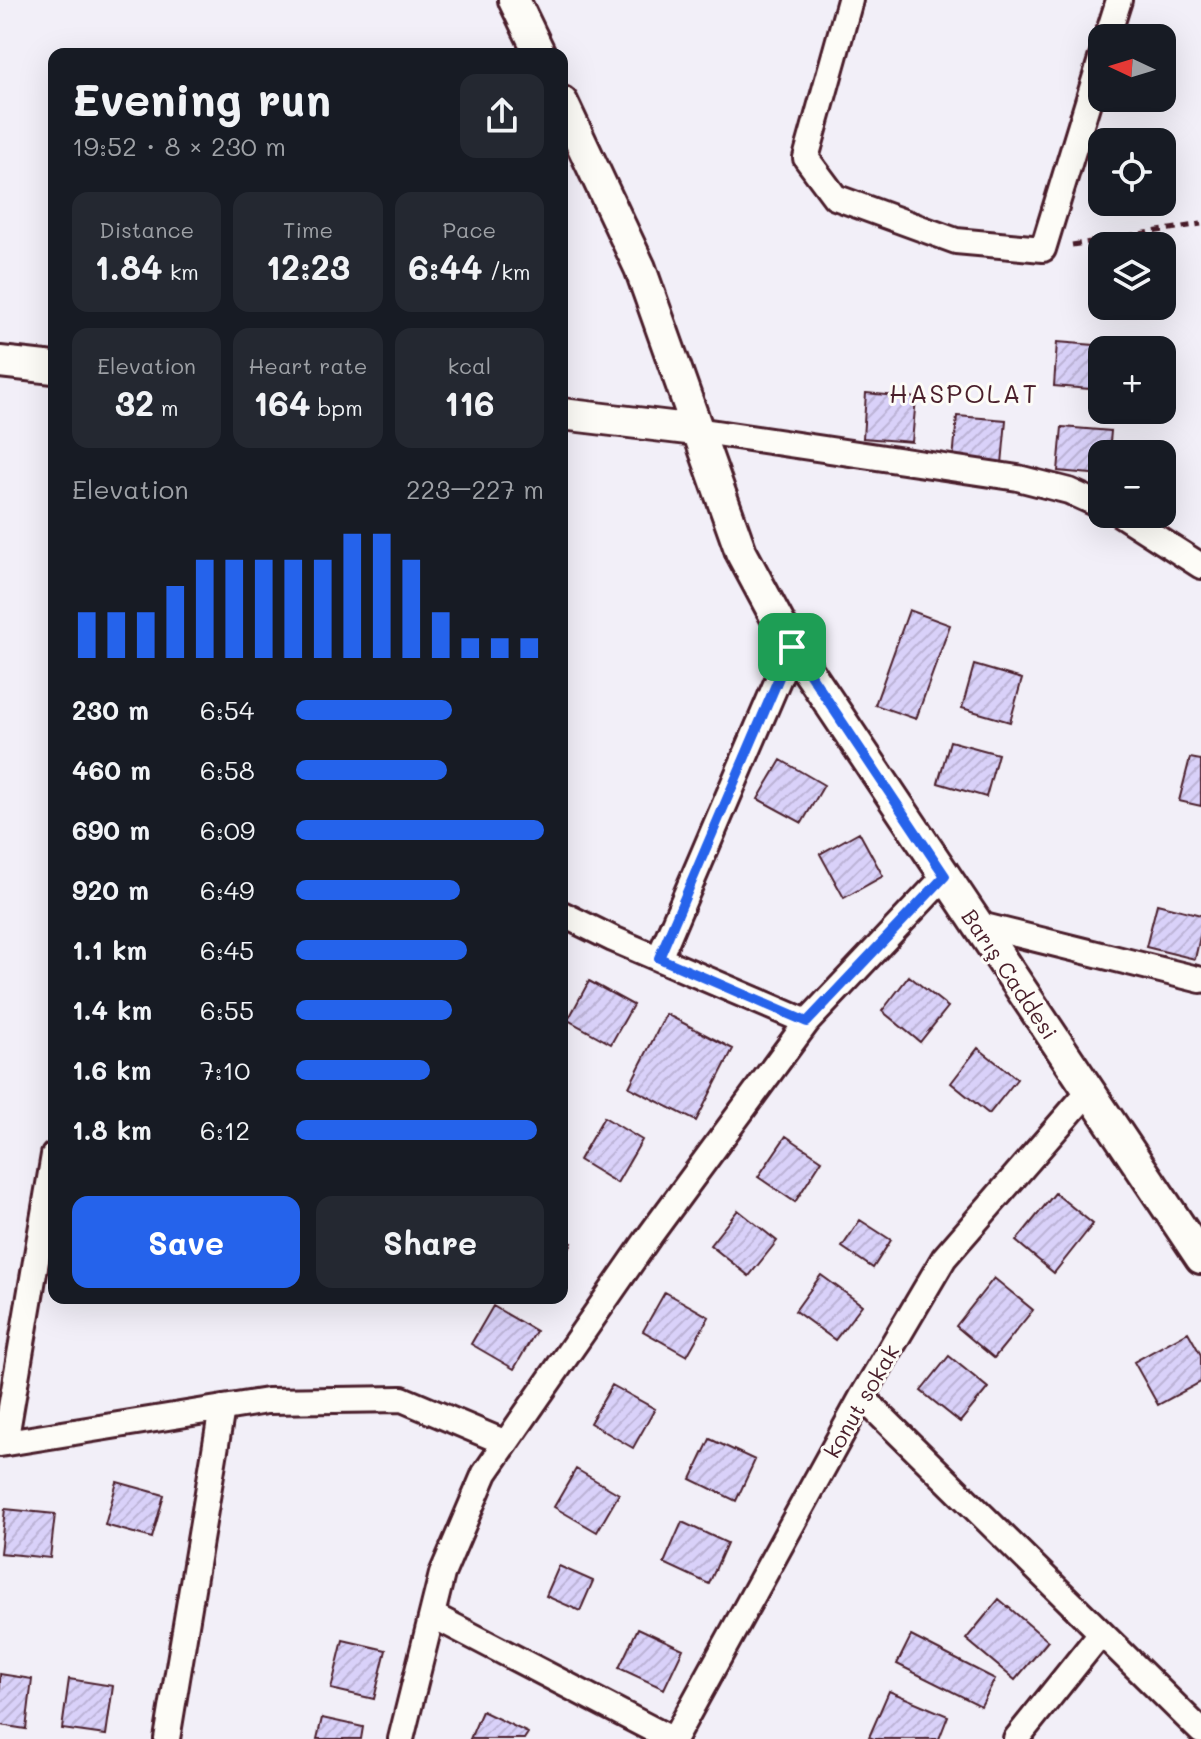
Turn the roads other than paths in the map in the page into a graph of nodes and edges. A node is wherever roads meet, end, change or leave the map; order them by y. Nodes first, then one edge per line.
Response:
1 (514, 0) edge
2 (850, 0) edge
3 (1119, 0) edge
4 (1111, 24) edge
5 (537, 48) edge
6 (1088, 102) edge
7 (568, 115) edge
8 (0, 362) edge
9 (48, 367) edge
10 (568, 415) edge
11 (696, 430) junction
12 (1088, 500) edge
13 (1142, 528) edge
14 (1201, 566) edge
15 (792, 647) junction
16 (945, 876) junction
17 (568, 917) edge
18 (976, 924) junction
19 (659, 958) junction
20 (1201, 980) edge
21 (807, 1022) junction
22 (1089, 1091) junction
23 (48, 1189) edge
24 (1201, 1258) edge
25 (862, 1397) junction
26 (222, 1408) junction
27 (506, 1443) junction
28 (3, 1444) edge
29 (432, 1615) junction
30 (1101, 1633) junction
31 (1201, 1731) edge
32 (167, 1739) edge
33 (401, 1739) edge
34 (672, 1739) edge
35 (1016, 1739) edge

1 - 5 street
2 - 6 street
3 - 4 street
7 - 11 street, Barış Caddesi
8 - 9 street
10 - 11 street
11 - 12 street
11 - 15 street, Barış Caddesi
13 - 14 street
15 - 16 street, Barış Caddesi
15 - 19 street
16 - 18 street, Barış Caddesi
16 - 21 street
17 - 19 street
18 - 20 street
18 - 22 street, Barış Caddesi
19 - 21 street
21 - 27 street
22 - 24 street, Barış Caddesi
22 - 25 street, konut sokak
23 - 28 street
25 - 30 street
25 - 34 street, konut sokak
26 - 27 street
26 - 28 street
26 - 32 street
27 - 29 street
29 - 33 street
29 - 34 street
30 - 31 street
30 - 35 street

